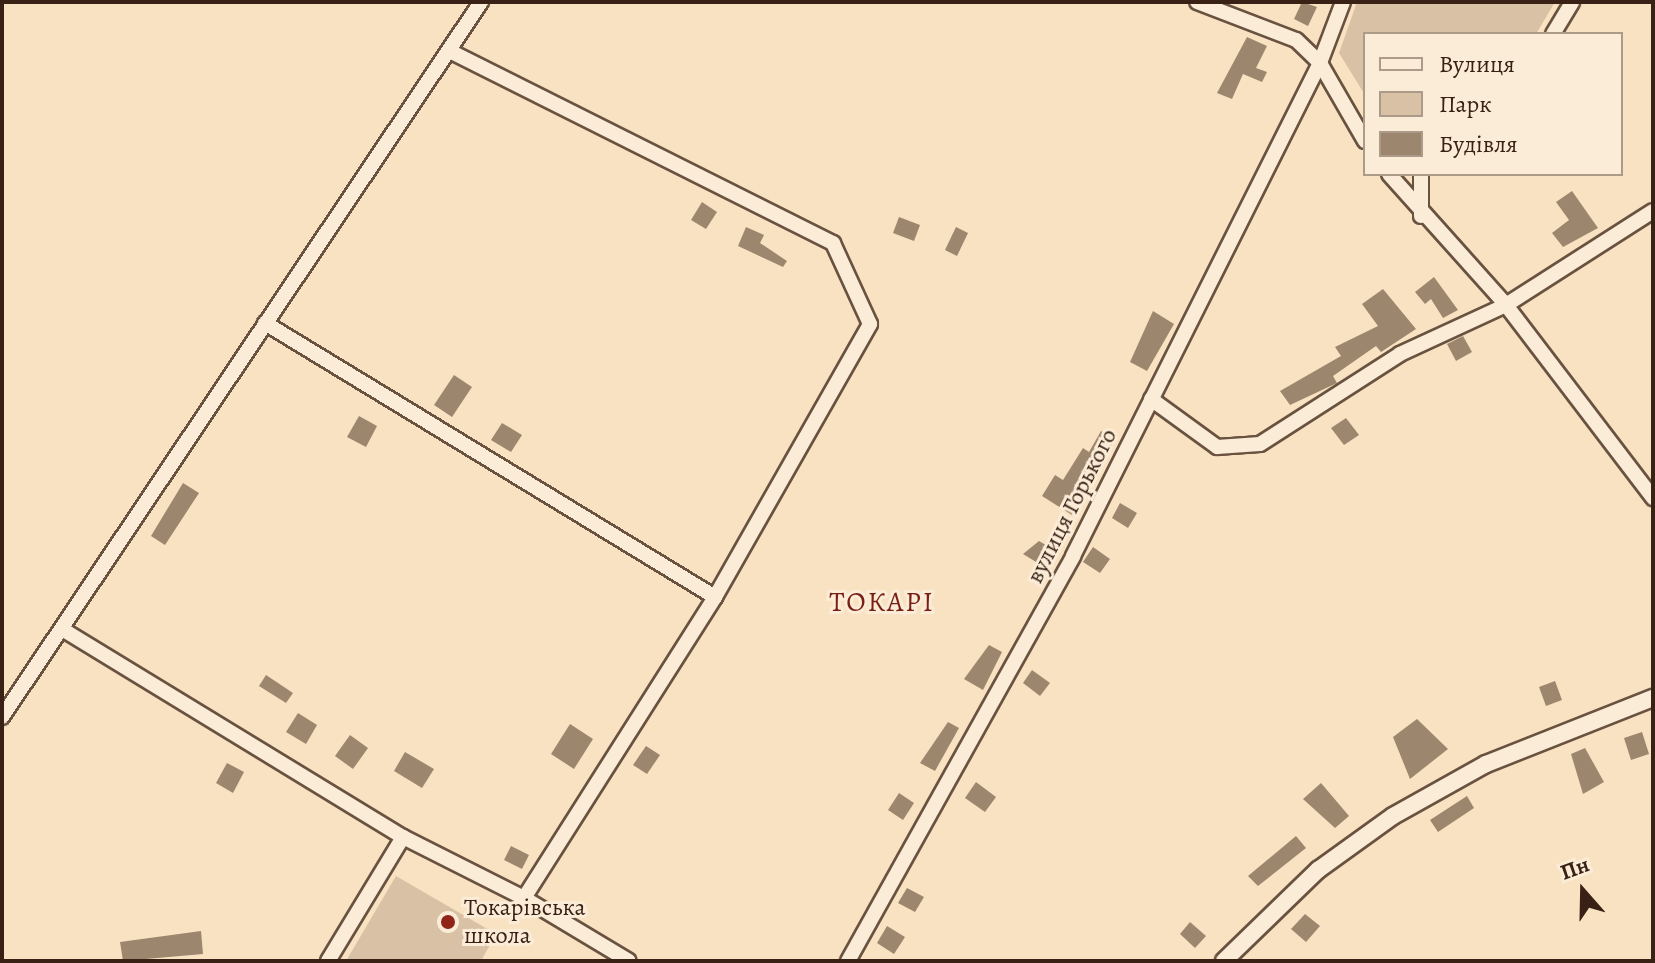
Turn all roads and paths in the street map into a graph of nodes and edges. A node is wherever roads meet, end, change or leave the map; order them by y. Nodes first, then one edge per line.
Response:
1 (481, 2) edge
2 (1197, 2) edge
3 (1343, 2) edge
4 (1572, 2) edge
5 (1554, 32) edge
6 (450, 51) junction
7 (1320, 63) junction
8 (1363, 138) edge
9 (1390, 176) edge
10 (1421, 176) edge
11 (1653, 211) edge
12 (1421, 217) junction
13 (1506, 305) junction
14 (265, 323) junction
15 (1151, 399) junction
16 (1653, 498) edge
17 (715, 597) junction
18 (62, 629) junction
19 (1653, 698) edge
20 (2, 717) edge
21 (403, 837) junction
22 (524, 898) junction
23 (328, 961) edge
24 (629, 961) edge
25 (848, 961) edge
26 (1224, 961) edge

1 - 6 street
2 - 7 street
3 - 7 street, вулиця Горького
4 - 5 street
6 - 14 street
6 - 17 street
7 - 8 street
7 - 15 street, вулиця Горького
9 - 12 street
10 - 12 street
11 - 13 street
12 - 13 street
13 - 15 street
13 - 16 street
14 - 17 street
14 - 18 street
15 - 25 street, вулиця Горького
17 - 22 street
18 - 20 street
18 - 21 street
19 - 26 street
21 - 22 street
21 - 23 street
22 - 24 street

